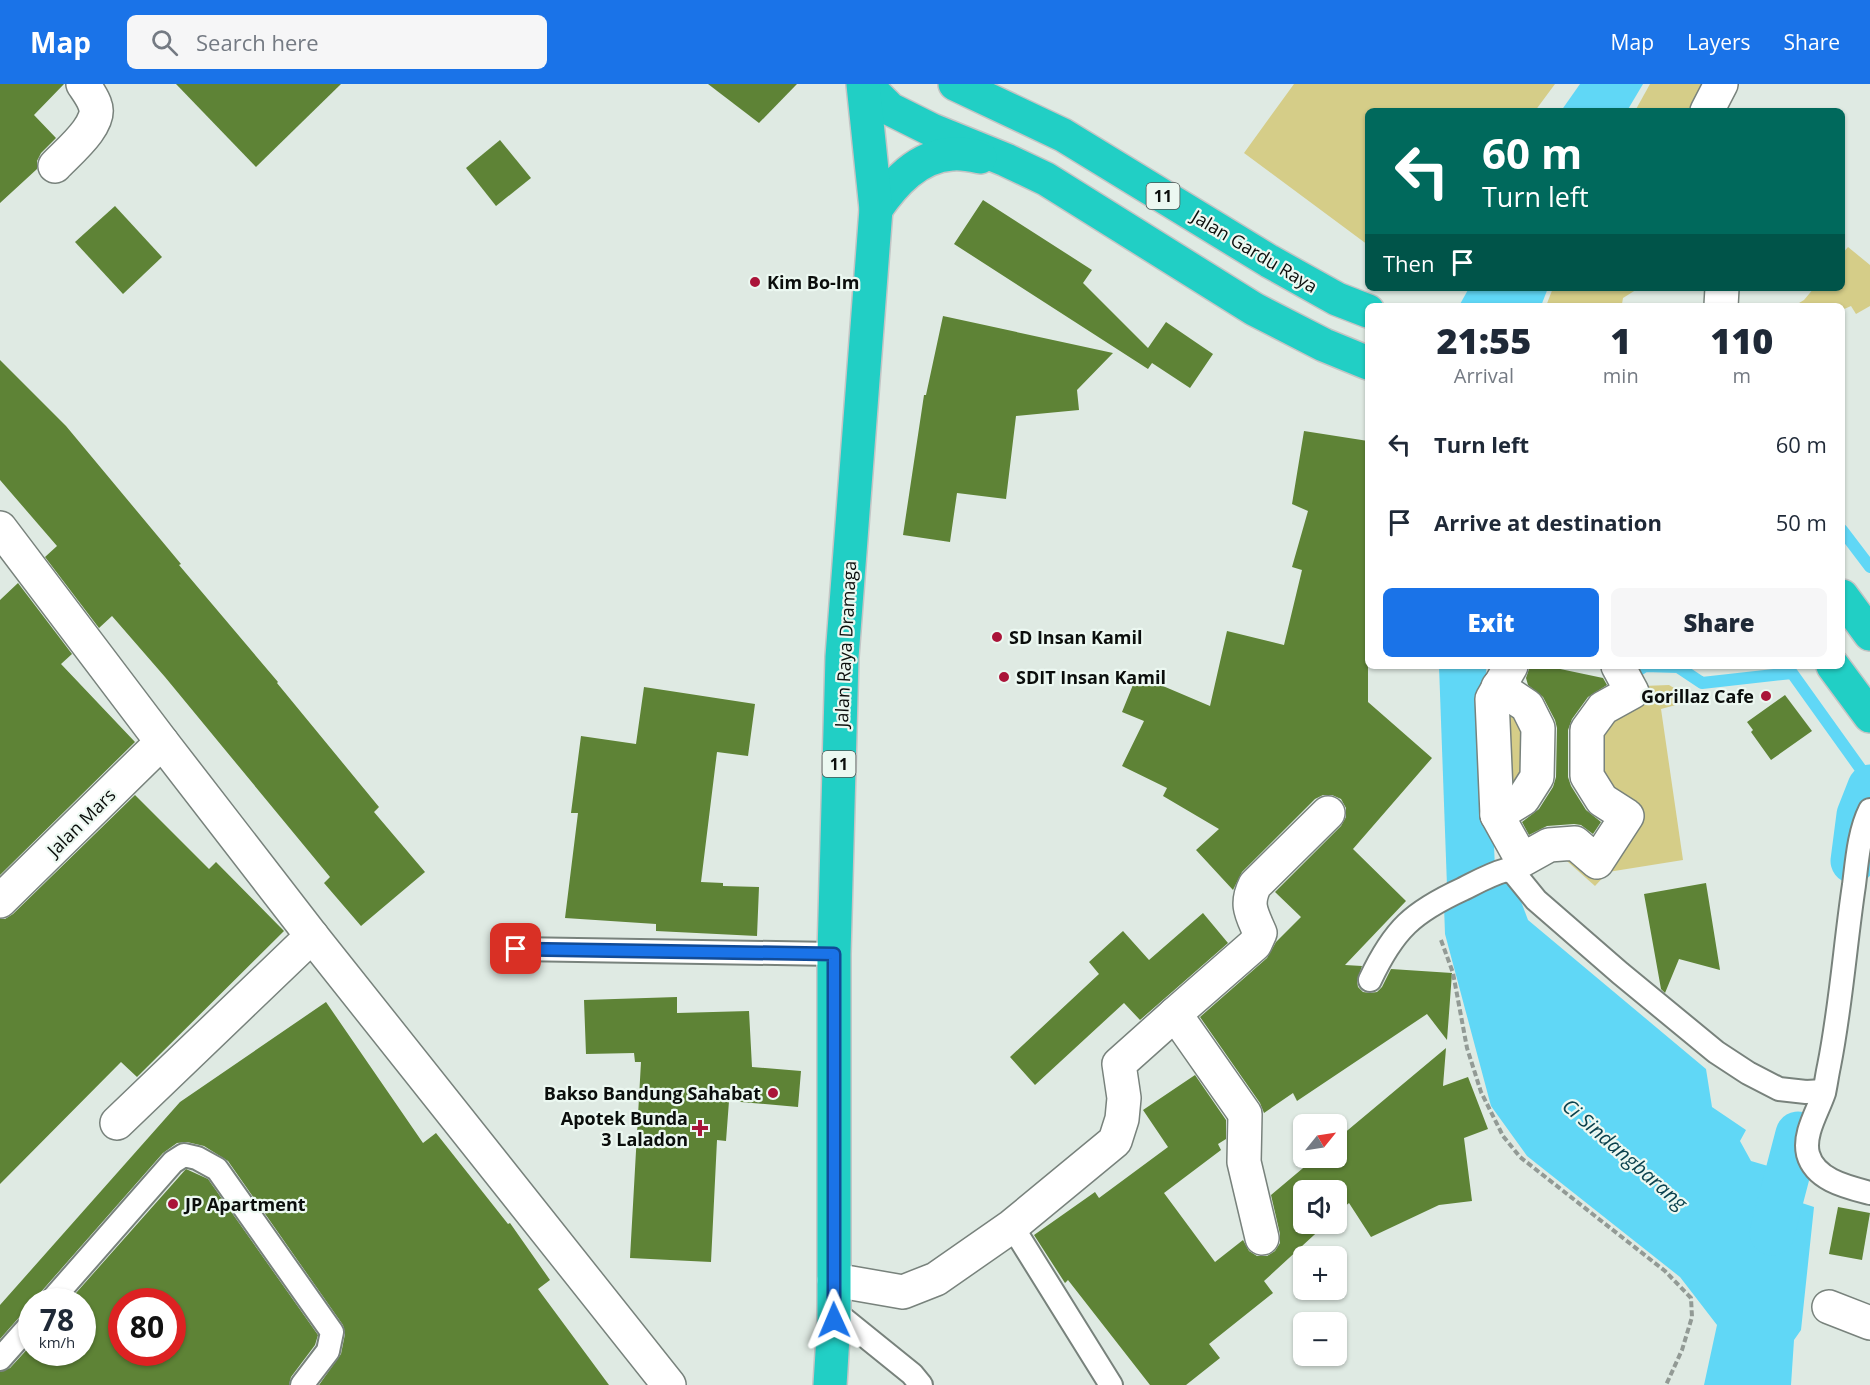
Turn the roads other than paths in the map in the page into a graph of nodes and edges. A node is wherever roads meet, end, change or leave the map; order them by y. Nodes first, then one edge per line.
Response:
1 (83, 84) edge
2 (864, 84) edge
3 (955, 84) edge
4 (1721, 84) edge
5 (1709, 108) edge
6 (1006, 160) junction
7 (55, 166) dead end
8 (876, 209) junction
9 (1365, 310) edge
10 (1365, 362) edge
11 (5, 545) edge
12 (1845, 600) edge
13 (1870, 634) edge
14 (1620, 669) edge
15 (1835, 669) edge
16 (1504, 676) edge
17 (1870, 716) edge
18 (162, 742) junction
19 (1870, 810) edge
20 (1328, 813) dead end
21 (1497, 815) junction
22 (1512, 868) junction
23 (0, 901) edge
24 (312, 936) junction
25 (516, 949) dead end
26 (834, 954) junction
27 (1370, 980) dead end
28 (1175, 1014) junction
29 (1824, 1091) junction
30 (117, 1123) dead end
31 (1870, 1193) edge
32 (1012, 1226) junction
33 (1262, 1238) dead end
34 (62, 1288) edge
35 (834, 1304) junction
36 (1829, 1307) dead end
37 (1870, 1323) edge
38 (18, 1339) edge
39 (0, 1359) edge
40 (302, 1385) edge
41 (669, 1385) edge
42 (830, 1385) edge
43 (854, 1385) edge
44 (921, 1385) edge
45 (1111, 1385) edge

1 - 7 street
2 - 6 highway, 11
2 - 8 highway, Jalan Raya Dramaga / 11
3 - 9 highway, Jalan Gardu Raya / 11
4 - 5 street
6 - 8 highway
6 - 10 highway, 11
8 - 26 highway, Jalan Raya Dramaga / 11
11 - 18 street
12 - 13 highway
14 - 22 street
15 - 17 highway
16 - 21 street
16 - 21 street
18 - 23 street, Jalan Mars
18 - 24 street
19 - 29 lane
20 - 28 street
21 - 22 street
22 - 27 lane
22 - 29 lane
24 - 30 street
24 - 41 street
25 - 26 lane
26 - 35 highway, Jalan Raya Dramaga / 11
28 - 32 street
28 - 33 street
29 - 31 lane
32 - 35 street
32 - 45 lane
34 - 40 lane
35 - 42 highway, Jalan Raya Dramaga / 11
35 - 43 highway
35 - 44 lane
36 - 37 street
38 - 39 lane

